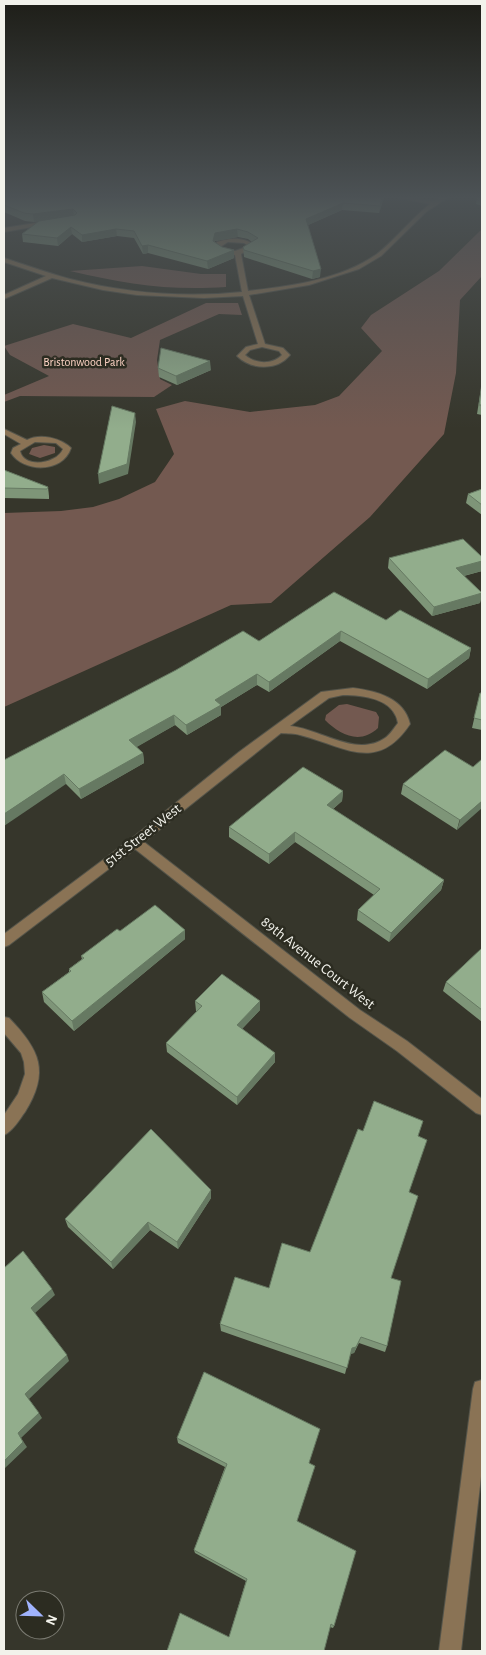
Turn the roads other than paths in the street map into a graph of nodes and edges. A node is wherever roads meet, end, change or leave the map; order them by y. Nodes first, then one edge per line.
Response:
1 (48, 274) edge
2 (242, 274) edge
3 (335, 274) edge
4 (53, 276) junction
5 (245, 293) junction
6 (4, 297) edge
7 (262, 345) junction
8 (4, 431) edge
9 (26, 443) junction
10 (282, 729) junction
11 (135, 842) junction
12 (4, 941) edge
13 (4, 1023) edge
14 (482, 1108) edge
15 (4, 1127) edge
16 (482, 1389) edge
17 (450, 1651) edge

1 - 4 street
2 - 5 street
3 - 5 street
4 - 5 street
4 - 6 street
5 - 7 street
7 - 7 street
8 - 9 street
9 - 9 street
10 - 10 street, 51st Street West
10 - 11 street, 51st Street West
11 - 12 street, 51st Street West
11 - 14 street, 89th Avenue Court West
13 - 15 street
16 - 17 street

